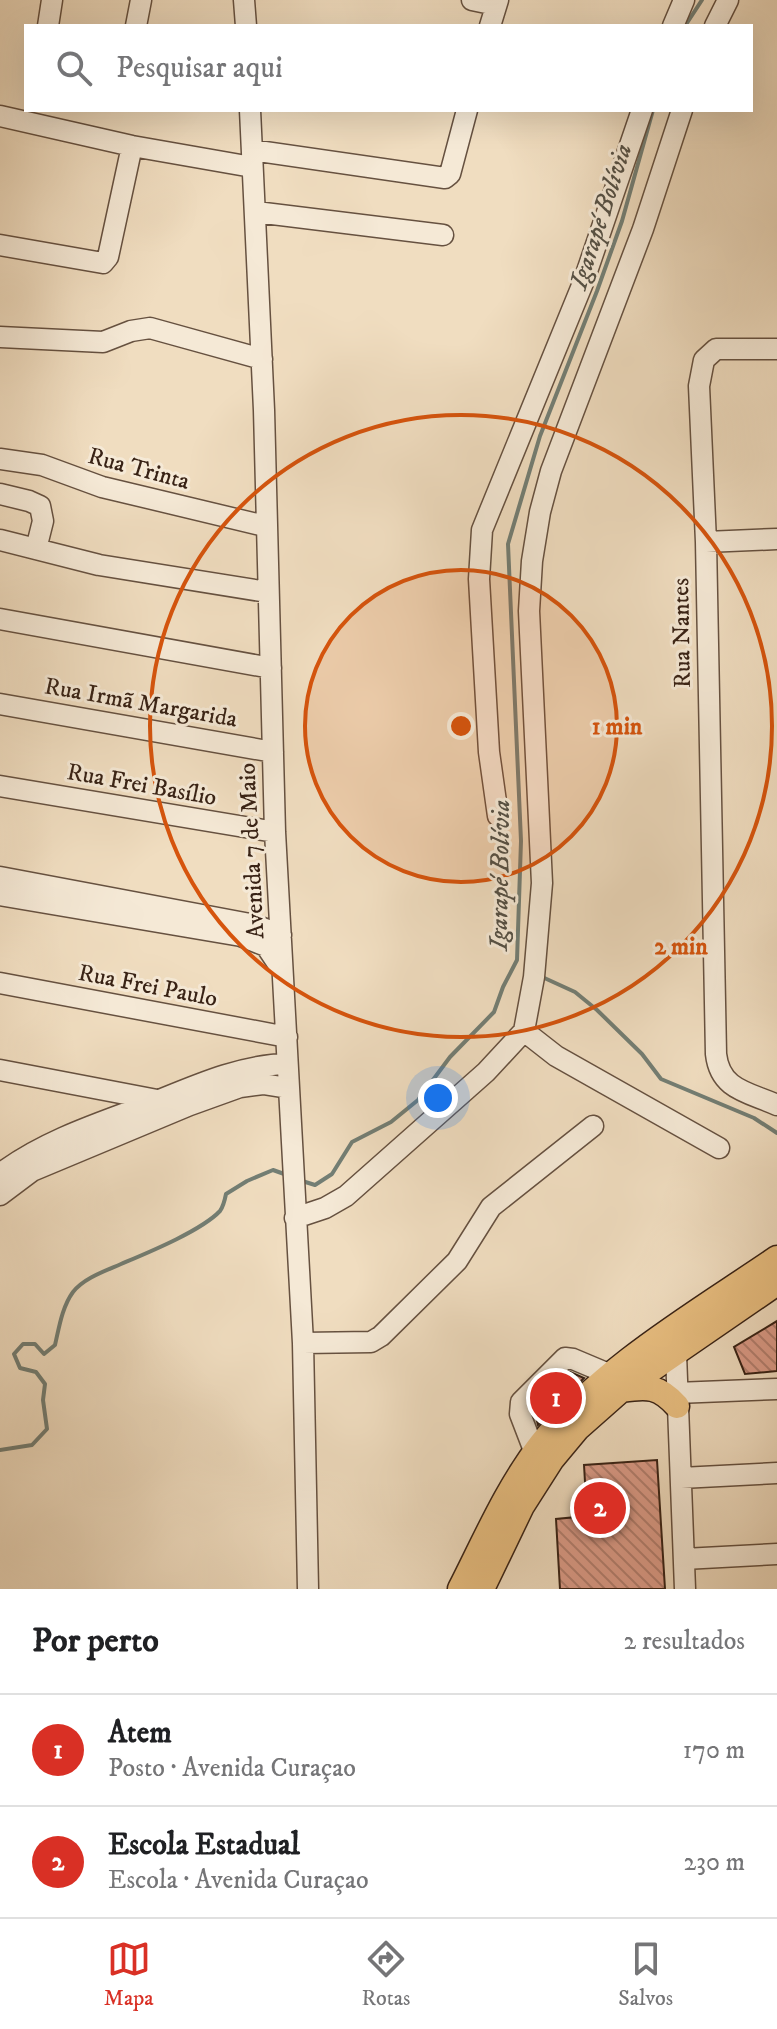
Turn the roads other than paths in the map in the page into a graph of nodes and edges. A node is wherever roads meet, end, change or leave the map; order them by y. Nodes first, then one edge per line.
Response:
1 (52, 0) edge
2 (141, 0) edge
3 (244, 0) edge
4 (472, 0) edge
5 (684, 0) edge
6 (728, 0) edge
7 (497, 2) edge
8 (48, 24) edge
9 (136, 24) edge
10 (246, 24) edge
11 (491, 24) edge
12 (674, 24) edge
13 (716, 24) edge
14 (250, 112) edge
15 (466, 112) edge
16 (641, 112) edge
17 (681, 112) edge
18 (0, 116) edge
19 (132, 146) junction
20 (252, 159) junction
21 (256, 212) junction
22 (443, 235) dead end
23 (0, 245) edge
24 (0, 337) edge
25 (777, 349) edge
26 (262, 359) junction
27 (0, 459) edge
28 (0, 494) edge
29 (265, 526) junction
30 (777, 539) edge
31 (0, 540) edge
32 (706, 542) junction
33 (36, 549) junction
34 (267, 592) junction
35 (0, 619) edge
36 (271, 668) junction
37 (0, 704) edge
38 (273, 752) junction
39 (0, 786) edge
40 (498, 816) dead end
41 (275, 832) junction
42 (0, 877) edge
43 (0, 895) edge
44 (281, 935) junction
45 (283, 972) junction
46 (0, 983) edge
47 (524, 1031) junction
48 (287, 1037) junction
49 (287, 1064) junction
50 (0, 1070) edge
51 (288, 1088) junction
52 (159, 1100) junction
53 (777, 1105) edge
54 (593, 1126) dead end
55 (719, 1148) dead end
56 (12, 1165) edge
57 (0, 1195) edge
58 (294, 1209) junction
59 (777, 1258) edge
60 (777, 1283) edge
61 (303, 1343) junction
62 (676, 1354) junction
63 (615, 1383) junction
64 (777, 1389) edge
65 (677, 1400) junction
66 (535, 1453) junction
67 (777, 1473) edge
68 (681, 1478) junction
69 (777, 1554) edge
70 (684, 1559) junction
71 (308, 1589) edge
72 (460, 1589) edge
73 (482, 1589) edge
74 (685, 1589) edge

1 - 8 street
2 - 9 street
3 - 10 street
4 - 7 street
5 - 12 street
6 - 13 street
7 - 11 street
14 - 20 street, Avenida 7 de Maio
15 - 20 street
16 - 40 street
17 - 47 street
18 - 19 street
19 - 20 street
19 - 23 street
20 - 21 street, Avenida 7 de Maio
21 - 22 street
21 - 26 street, Avenida 7 de Maio
24 - 26 street
25 - 32 street, Rua Nantes
26 - 29 street, Avenida 7 de Maio
27 - 29 street, Rua Trinta
28 - 33 street
29 - 34 street, Avenida 7 de Maio
30 - 32 street
31 - 33 street
32 - 53 street, Rua Nantes
33 - 34 street
34 - 36 street, Avenida 7 de Maio
35 - 36 street
36 - 38 street, Avenida 7 de Maio
37 - 38 street, Rua Irmã Margarida
38 - 41 street, Avenida 7 de Maio
39 - 41 street, Rua Frei Basílio
41 - 44 street, Avenida 7 de Maio
42 - 44 street
43 - 45 street
44 - 45 street, Avenida 7 de Maio
45 - 48 street, Avenida 7 de Maio
46 - 48 street, Rua Frei Paulo
47 - 55 street
47 - 58 street
48 - 49 street, Avenida 7 de Maio
49 - 51 street, Avenida 7 de Maio
49 - 52 street
50 - 52 street
51 - 56 street
51 - 58 street, Avenida 7 de Maio
52 - 56 street
54 - 61 street
56 - 57 street
58 - 61 street, Avenida 7 de Maio
59 - 63 main road
60 - 62 main road
61 - 71 street, Avenida 7 de Maio
62 - 63 main road
62 - 65 street
63 - 65 main road
63 - 66 main road
63 - 66 street
63 - 73 main road
64 - 65 street
65 - 68 street
66 - 72 main road
67 - 68 street
68 - 70 street
69 - 70 street
70 - 74 street

